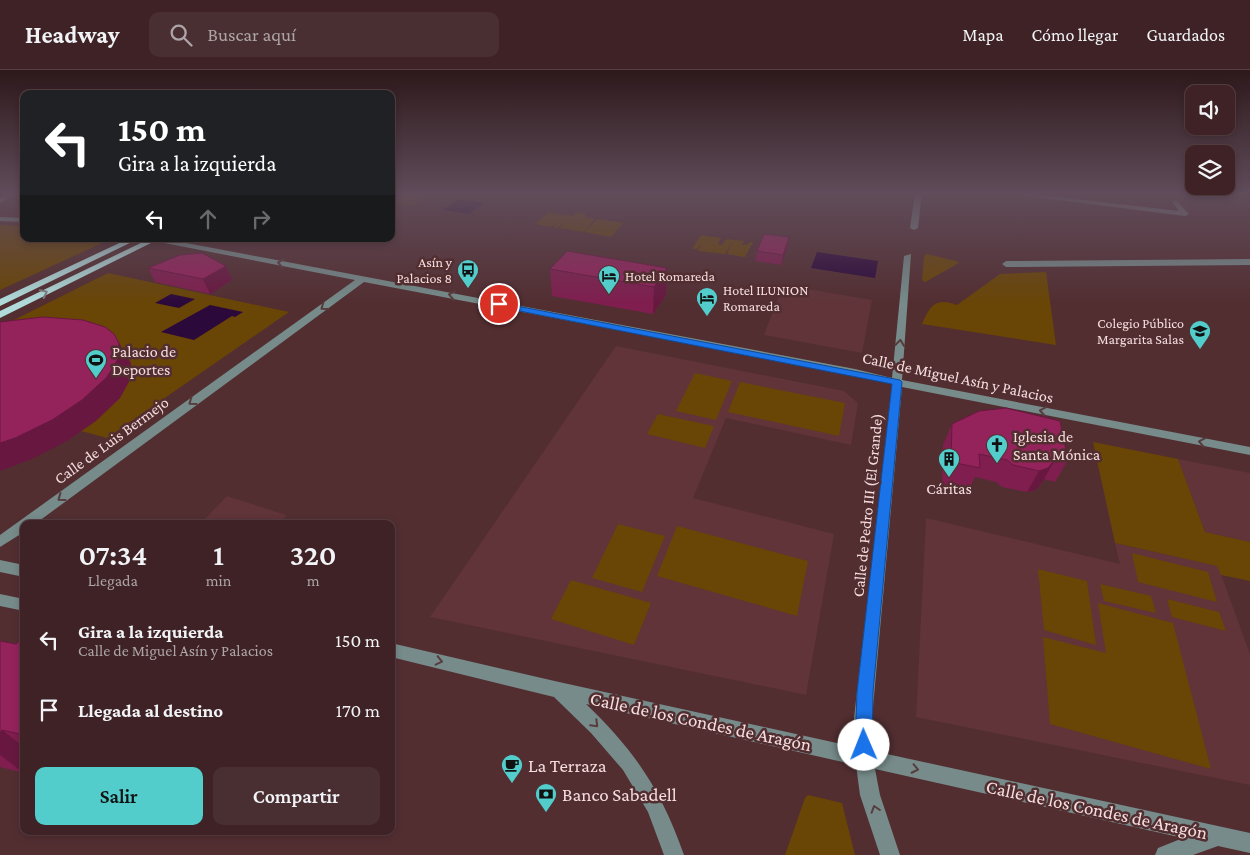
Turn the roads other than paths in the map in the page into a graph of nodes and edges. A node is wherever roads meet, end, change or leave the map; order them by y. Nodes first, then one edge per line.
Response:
1 (128, 242) edge
2 (148, 242) edge
3 (170, 242) edge
4 (908, 256) dead end
5 (1250, 262) edge
6 (1006, 264) dead end
7 (363, 278) junction
8 (0, 302) edge
9 (0, 315) edge
10 (897, 382) junction
11 (1250, 451) edge
12 (30, 520) edge
13 (20, 527) edge
14 (0, 542) edge
15 (0, 566) edge
16 (20, 570) edge
17 (0, 600) edge
18 (20, 604) edge
19 (395, 651) edge
20 (559, 690) junction
21 (864, 758) junction
22 (1217, 836) junction
23 (1250, 843) edge
24 (674, 855) edge
25 (890, 855) edge
26 (1165, 855) edge

1 - 8 main road
9 -> 2 main road
7 -> 3 street, Calle de Miguel Asín y Palacios
10 -> 4 street, Calle de Pedro III (El Grande)
5 - 6 street
10 -> 7 street, Calle de Miguel Asín y Palacios
7 -> 12 street, Calle de Luis Bermejo
11 -> 10 street, Calle de Miguel Asín y Palacios
10 - 21 street, Calle de Pedro III (El Grande)
13 - 14 street, Calle de Luis Bermejo
15 - 16 street
17 - 18 street
19 -> 20 street, Calle de los Condes de Aragón
20 - 21 street, Calle de los Condes de Aragón
20 -> 24 street
21 -> 22 street, Calle de los Condes de Aragón
25 -> 21 street, Calle de Pedro III (El Grande)
22 - 23 street, Calle de los Condes de Aragón
22 - 26 street, Calle de los Condes de Aragón

